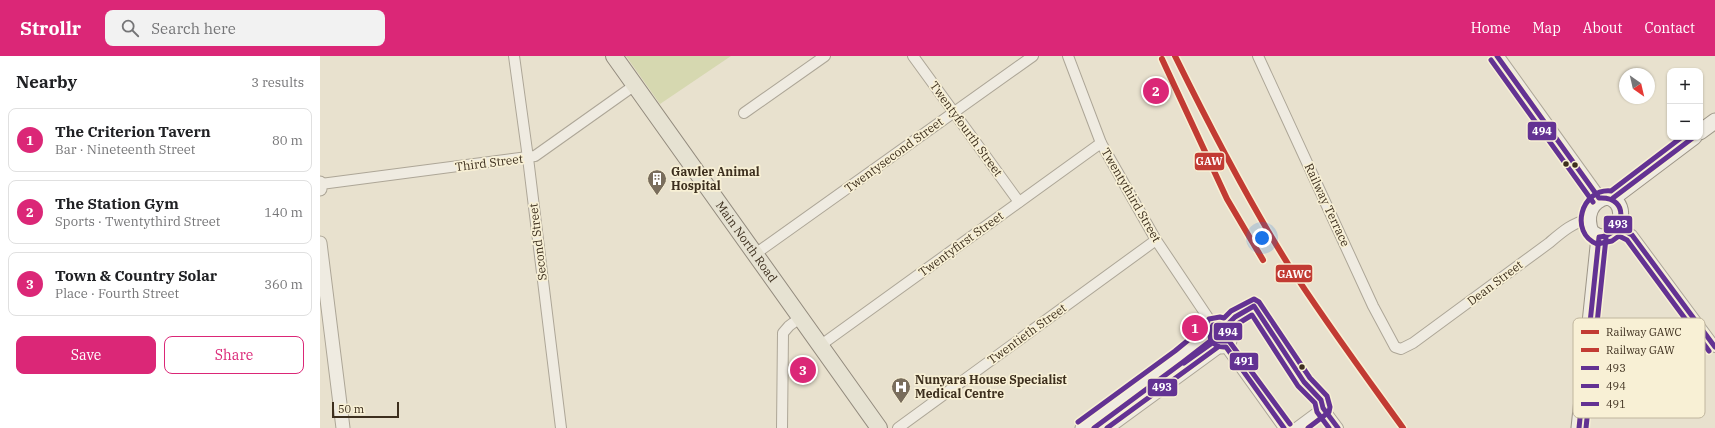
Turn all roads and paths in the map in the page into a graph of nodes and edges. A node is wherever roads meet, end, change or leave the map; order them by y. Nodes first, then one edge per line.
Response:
1 (514, 56) edge
2 (614, 56) edge
3 (825, 56) edge
4 (913, 56) edge
5 (1032, 56) edge
6 (1068, 56) edge
7 (1258, 56) edge
8 (1497, 56) edge
9 (635, 86) junction
10 (744, 112) dead end
11 (954, 112) junction
12 (1715, 121) edge
13 (1703, 130) edge
14 (1690, 140) edge
15 (1101, 143) junction
16 (528, 158) junction
17 (320, 185) edge
18 (1606, 198) junction
19 (1019, 202) junction
20 (1589, 219) junction
21 (1618, 226) junction
22 (1599, 238) junction
23 (1156, 240) junction
24 (320, 243) edge
25 (755, 254) junction
26 (801, 317) junction
27 (1590, 318) edge
28 (1693, 318) edge
29 (1211, 329) junction
30 (1705, 334) edge
31 (821, 345) junction
32 (1222, 347) junction
33 (1715, 347) edge
34 (1401, 349) joint
35 (1579, 418) edge
36 (343, 428) edge
37 (561, 428) edge
38 (782, 428) edge
39 (879, 428) edge
40 (898, 428) edge
41 (1082, 428) edge
42 (1107, 428) edge
43 (1284, 428) edge
44 (1296, 428) edge
45 (1338, 428) edge
46 (1578, 428) edge

1 - 16 street, Second Street
2 - 9 main road, Main North Road
3 - 10 street
4 - 11 street, Twentyfourth Street
5 - 11 street, Twentysecond Street
6 - 15 street, Twentythird Street
7 - 34 street, Railway Terrace
8 - 18 street
9 - 16 street, Third Street
9 - 25 main road, Main North Road
11 - 19 street, Twentyfourth Street
11 - 25 street, Twentysecond Street
12 - 13 main road
14 - 18 main road
15 - 19 street, Twentyfirst Street
15 - 23 street, Twentythird Street
16 - 17 street, Third Street
16 - 37 street, Second Street
18 - 20 main road
18 - 21 main road
19 - 31 street, Twentyfirst Street
20 - 22 main road
20 - 34 street, Dean Street
21 - 22 main road
21 - 28 street
22 - 27 main road
23 - 29 street, Twentythird Street
23 - 40 street, Twentieth Street
24 - 36 street
25 - 26 main road, Main North Road
26 - 31 main road, Main North Road
26 - 38 street
29 - 32 street
29 - 32 street
29 - 41 street
30 - 33 street
31 - 39 main road, Main North Road
32 - 42 street
32 - 43 street
35 - 46 main road
44 - 45 street

